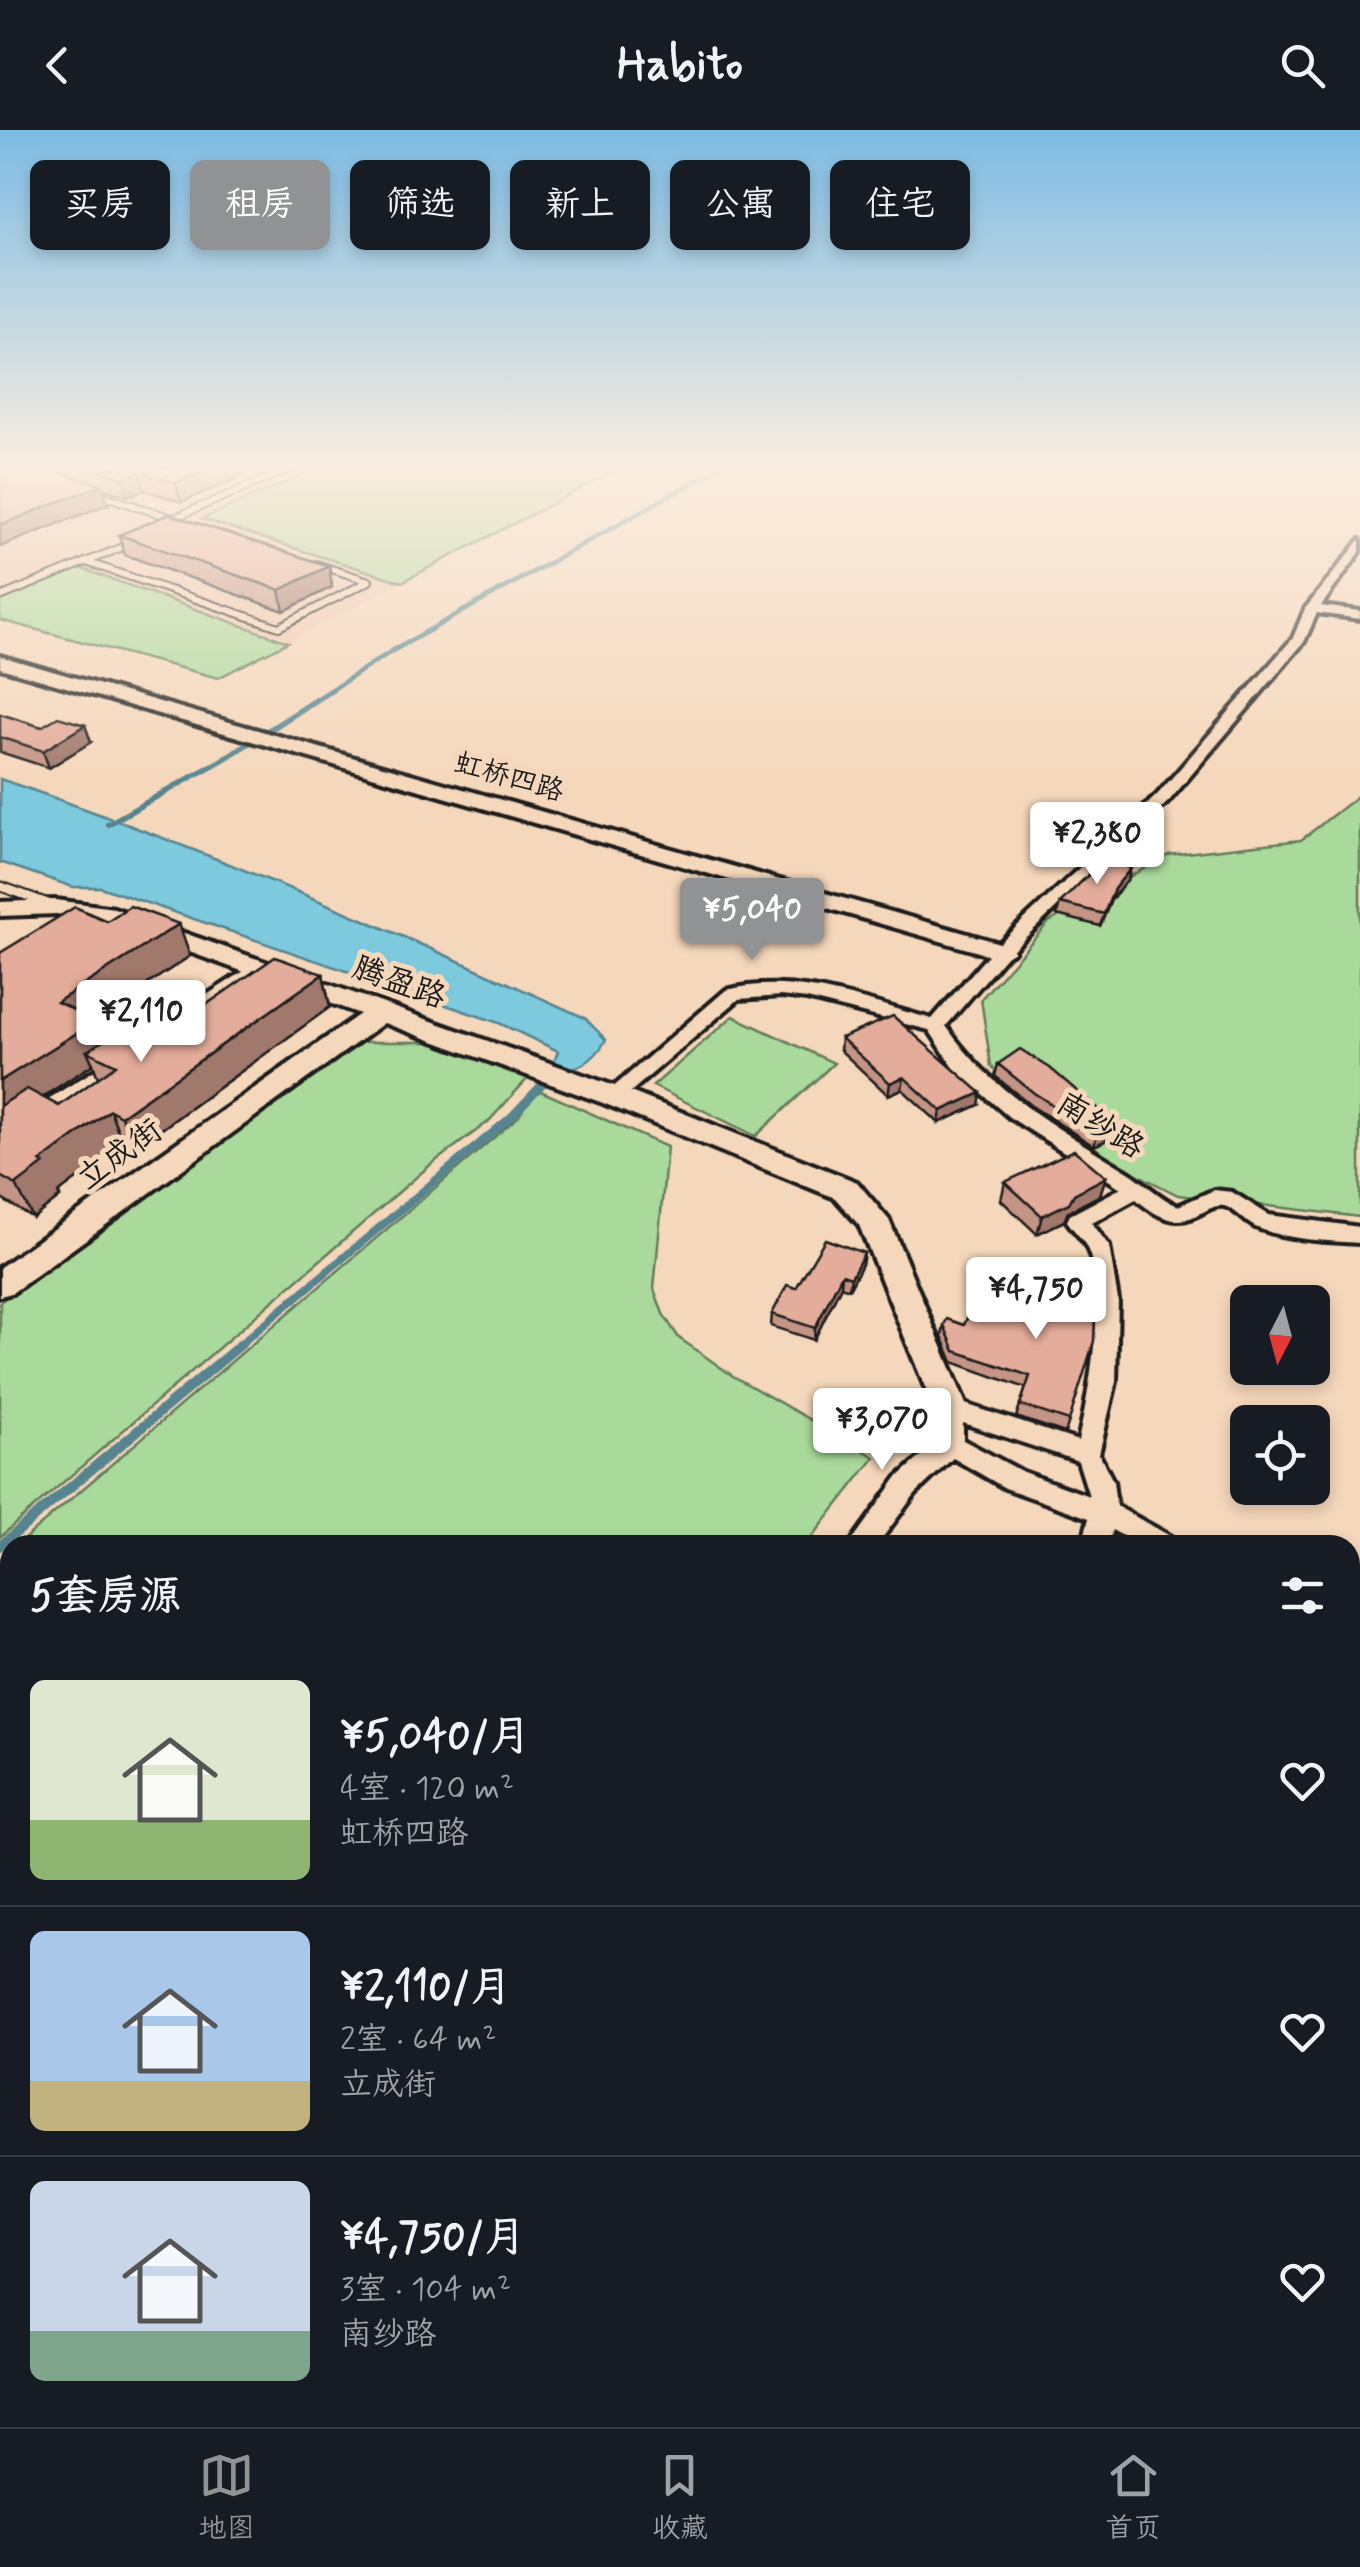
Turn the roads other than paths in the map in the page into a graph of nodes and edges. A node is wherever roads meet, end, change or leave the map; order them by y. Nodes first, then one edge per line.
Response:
1 (54, 575) edge
2 (125, 575) edge
3 (353, 575) edge
4 (1337, 575) edge
5 (0, 597) edge
6 (1312, 609) junction
7 (1360, 615) edge
8 (0, 662) edge
9 (0, 886) edge
10 (56, 907) junction
11 (0, 909) edge
12 (105, 913) junction
13 (75, 933) edge
14 (1001, 951) junction
15 (258, 968) junction
16 (378, 1014) junction
17 (936, 1026) junction
18 (613, 1096) junction
19 (0, 1139) edge
20 (1138, 1188) junction
21 (1360, 1234) edge
22 (0, 1284) edge
23 (950, 1409) junction
24 (951, 1445) junction
25 (1087, 1454) junction
26 (1104, 1512) junction
27 (869, 1535) edge
28 (1098, 1535) edge
29 (1144, 1535) edge

1 - 5 lane
2 - 3 lane
4 - 6 street
6 - 7 street
6 - 14 street
8 - 14 street, 虹桥四路
9 - 10 lane
10 - 11 street, 腾盈路
10 - 12 street, 腾盈路
12 - 13 street
12 - 15 street, 腾盈路
14 - 17 street
15 - 16 street, 腾盈路
15 - 19 street
16 - 18 street, 腾盈路
16 - 22 street, 立成街
17 - 18 street
17 - 20 street, 南纱路
18 - 23 street, 腾盈路
20 - 21 street
20 - 25 street, 南纱路
23 - 24 street
23 - 25 street
24 - 26 street
24 - 27 street
25 - 26 street
26 - 28 street
26 - 29 street

